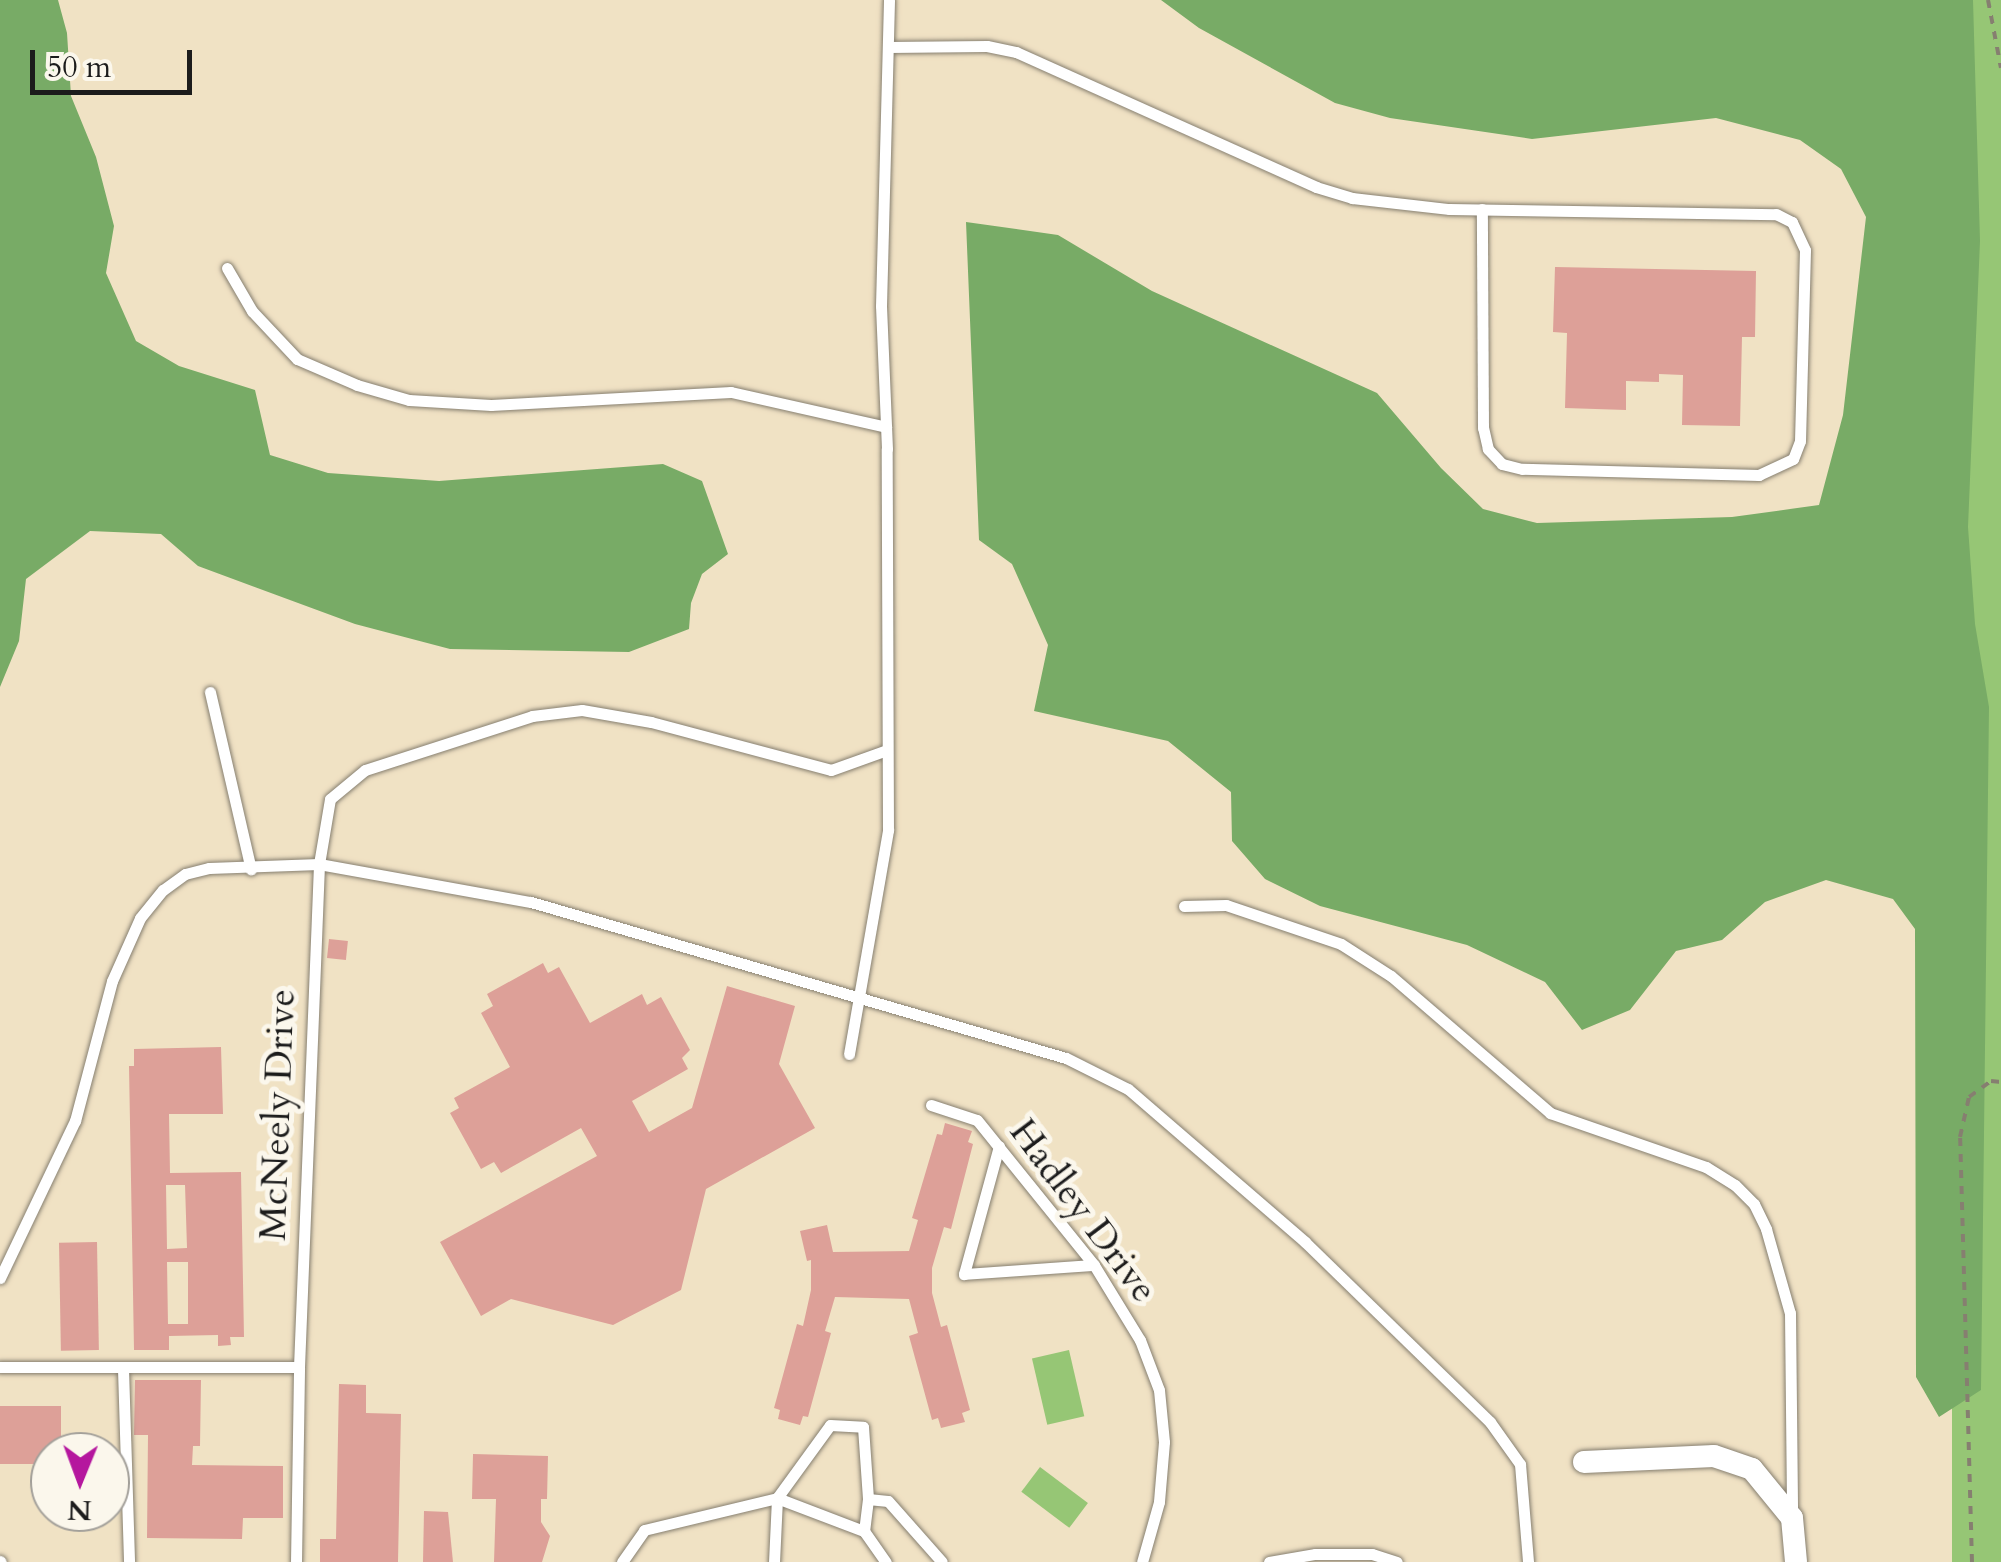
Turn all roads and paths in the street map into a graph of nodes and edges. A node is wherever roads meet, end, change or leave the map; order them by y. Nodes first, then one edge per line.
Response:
1 (890, 0) edge
2 (1988, 0) edge
3 (888, 47) junction
4 (2001, 68) edge
5 (1482, 209) junction
6 (228, 268) dead end
7 (886, 427) junction
8 (210, 692) dead end
9 (887, 750) junction
10 (319, 864) junction
11 (250, 868) junction
12 (1184, 906) dead end
13 (858, 996) junction
14 (848, 1054) dead end
15 (2001, 1082) edge
16 (931, 1105) dead end
17 (998, 1146) junction
18 (1094, 1264) junction
19 (0, 1278) edge
20 (0, 1367) edge
21 (298, 1367) junction
22 (124, 1369) junction
23 (1584, 1462) dead end
24 (778, 1498) junction
25 (868, 1499) junction
26 (1792, 1518) junction
27 (864, 1530) junction
28 (130, 1562) edge
29 (296, 1562) edge
30 (622, 1562) edge
31 (774, 1562) edge
32 (886, 1562) edge
33 (942, 1562) edge
34 (1142, 1562) edge
35 (1269, 1562) edge
36 (1397, 1562) edge
37 (1528, 1562) edge
38 (1796, 1562) edge
39 (1972, 1562) edge

1 - 3 lane
2 - 4 path
3 - 5 lane
3 - 7 lane
5 - 5 lane
6 - 7 lane
7 - 9 lane
8 - 11 lane
9 - 10 lane, McNeely Drive
9 - 13 lane
10 - 11 lane
10 - 13 lane
10 - 21 lane, McNeely Drive
11 - 19 lane
12 - 26 lane
13 - 14 lane
13 - 37 lane
15 - 39 path
16 - 17 lane, Hadley Drive
17 - 18 lane, Hadley Drive
17 - 18 lane
18 - 34 lane, Hadley Drive
20 - 22 lane
21 - 22 lane
21 - 29 lane, McNeely Drive
22 - 28 lane
23 - 26 street
24 - 25 lane
24 - 27 lane
24 - 30 lane
24 - 31 lane
25 - 27 lane
25 - 33 lane
26 - 38 street
27 - 32 lane
35 - 36 lane

